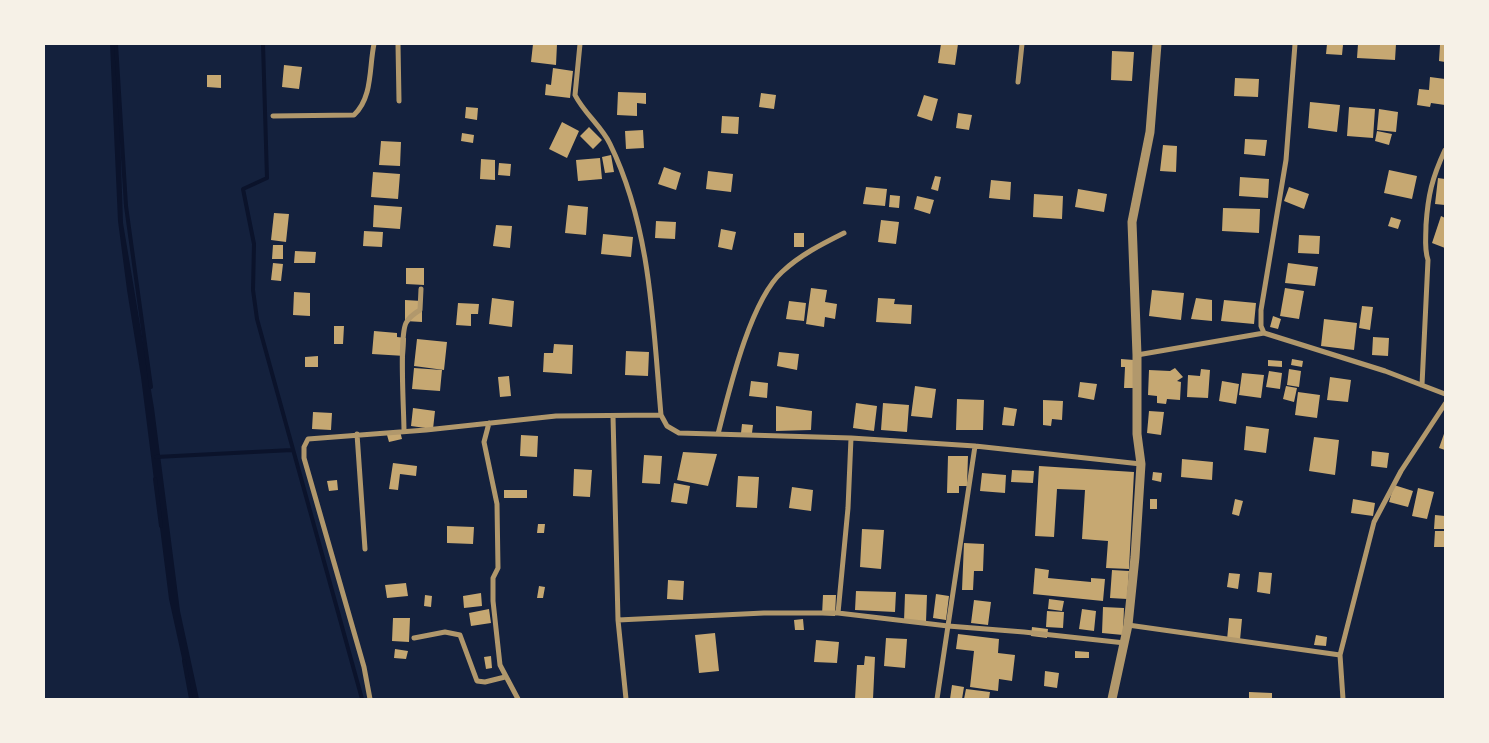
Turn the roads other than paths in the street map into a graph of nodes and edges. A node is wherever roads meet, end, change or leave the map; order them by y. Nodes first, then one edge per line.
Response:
1 (374, 44) edge
2 (398, 44) edge
3 (580, 44) edge
4 (1022, 44) edge
5 (1157, 44) edge
6 (1295, 44) edge
7 (1018, 82) dead end
8 (399, 100) dead end
9 (273, 116) dead end
10 (1445, 150) edge
11 (844, 233) dead end
12 (421, 289) dead end
13 (1264, 333) junction
14 (1137, 355) junction
15 (1422, 385) junction
16 (1445, 394) edge
17 (1445, 404) edge
18 (661, 415) junction
19 (613, 416) junction
20 (489, 423) junction
21 (404, 431) junction
22 (357, 434) junction
23 (718, 434) junction
24 (851, 438) junction
25 (975, 446) junction
26 (1141, 464) junction
27 (365, 549) dead end
28 (838, 613) junction
29 (618, 620) junction
30 (948, 626) junction
31 (1128, 626) junction
32 (414, 638) dead end
33 (1125, 643) junction
34 (1340, 655) junction
35 (505, 677) junction
36 (370, 699) edge
37 (518, 699) edge
38 (626, 699) edge
39 (936, 699) edge
40 (1112, 699) edge
41 (1343, 699) edge

1 - 9 street
2 - 8 street
3 - 18 street
4 - 7 street
5 - 14 street
6 - 13 street
10 - 15 street
11 - 23 street
12 - 21 street
13 - 14 street
13 - 15 street
14 - 26 street
15 - 16 street
17 - 34 street
18 - 19 street
18 - 23 street
19 - 20 street
19 - 29 street
20 - 21 street
20 - 35 street
21 - 22 street
22 - 27 street
22 - 36 street
23 - 24 street
24 - 25 street
24 - 28 street
25 - 26 street
25 - 30 street
26 - 31 street
28 - 29 street
28 - 30 street
29 - 38 street
30 - 33 street
30 - 39 street
31 - 33 street
31 - 34 street
32 - 35 street
33 - 40 street
34 - 41 street
35 - 37 street

